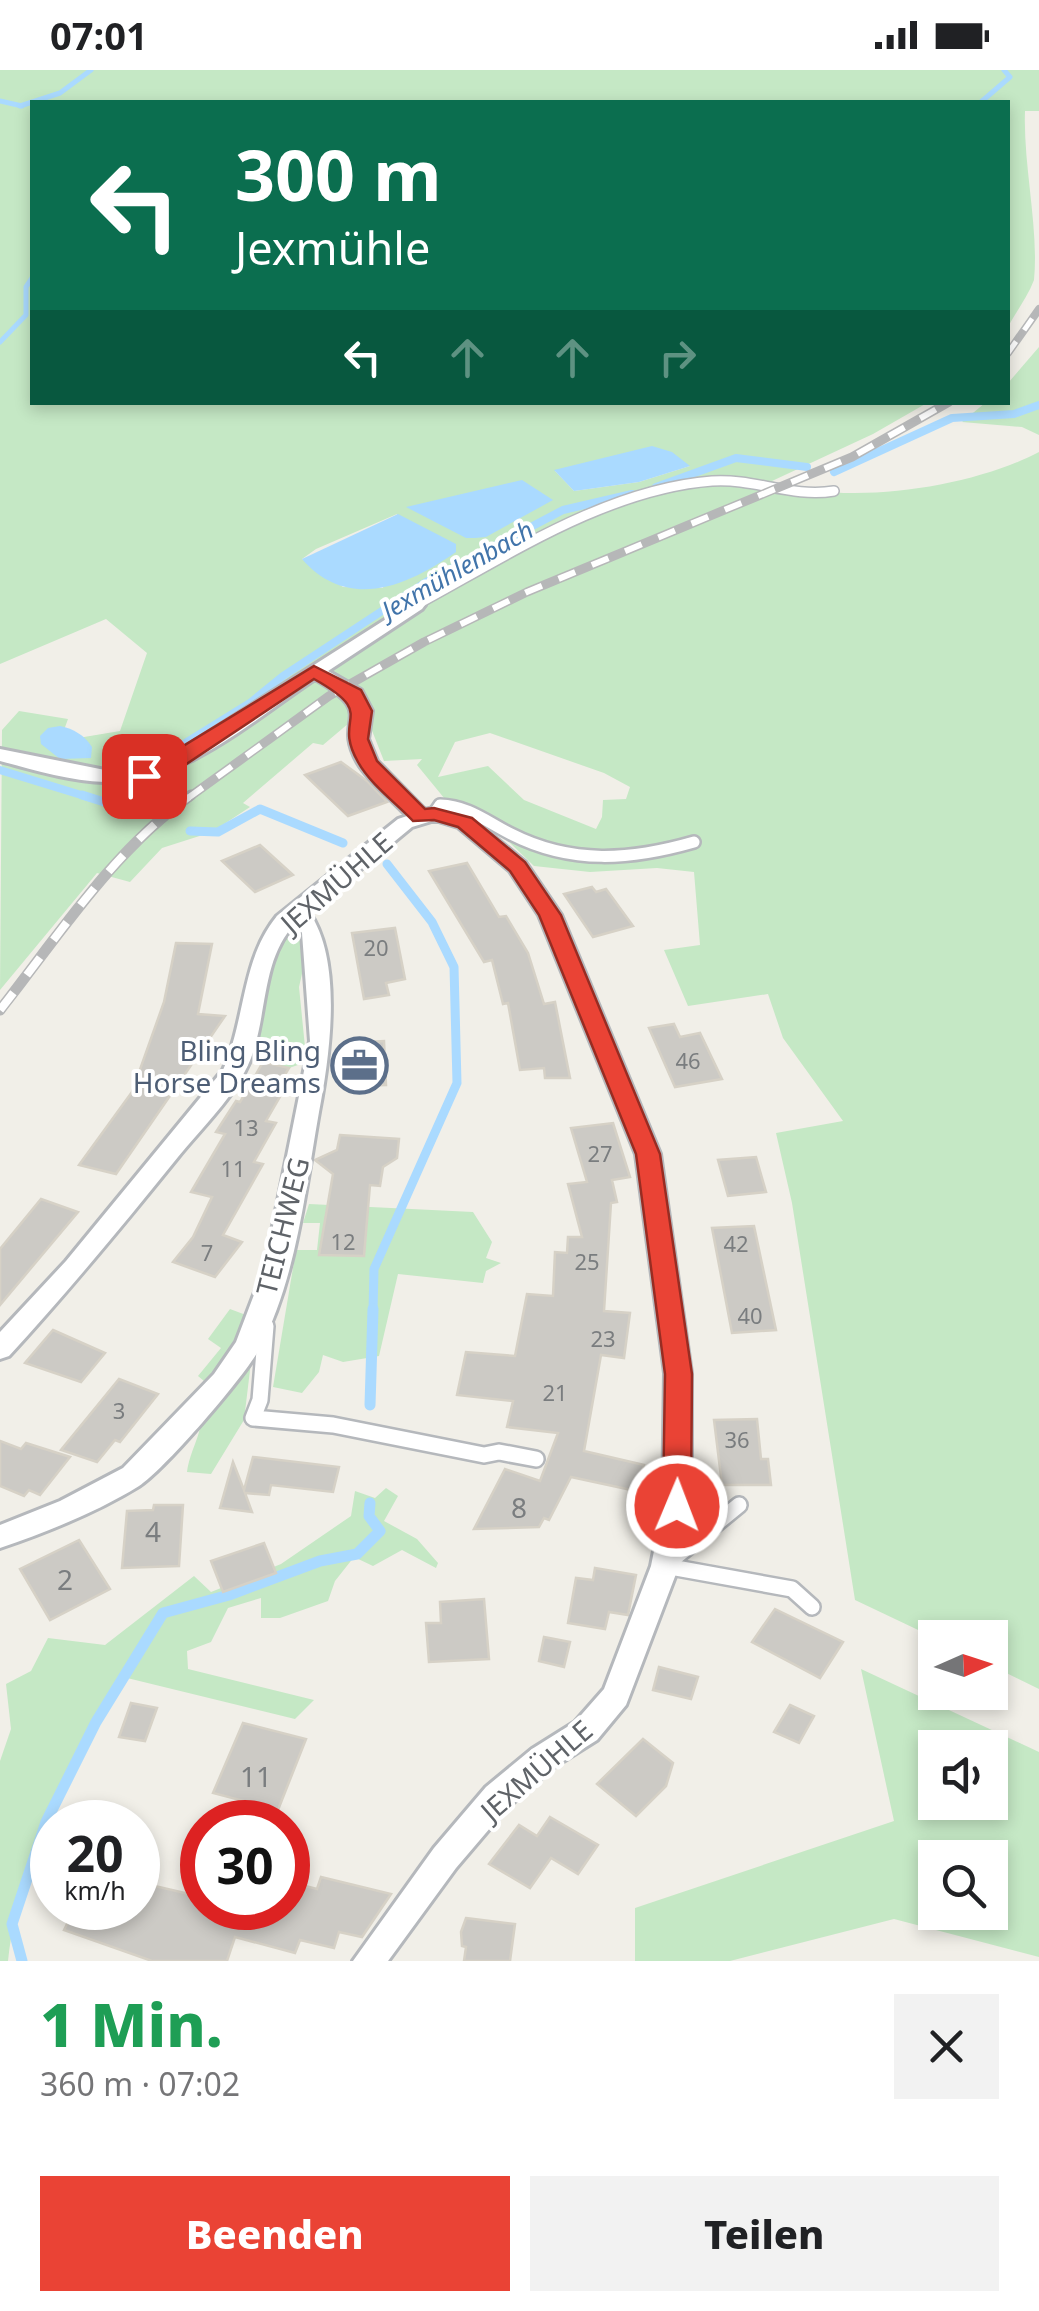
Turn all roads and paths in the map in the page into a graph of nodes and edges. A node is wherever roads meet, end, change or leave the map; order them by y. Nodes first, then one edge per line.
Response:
1 (834, 491) dead end
2 (416, 606) joint
3 (314, 671) junction
4 (0, 755) edge
5 (427, 815) junction
6 (694, 842) dead end
7 (298, 911) junction
8 (274, 1277) junction
9 (0, 1349) edge
10 (536, 1459) dead end
11 (740, 1505) dead end
12 (0, 1537) edge
13 (664, 1566) junction
14 (812, 1606) dead end
15 (369, 1961) edge

1 - 2 lane
2 - 3 street
3 - 4 street
3 - 5 street, JEXMÜHLE
5 - 6 lane
5 - 7 street, JEXMÜHLE
5 - 13 street, JEXMÜHLE
7 - 8 street, TEICHWEG
7 - 9 street, JEXMÜHLE
8 - 10 lane
8 - 12 street, TEICHWEG
11 - 13 lane
13 - 14 lane
13 - 15 street, JEXMÜHLE

